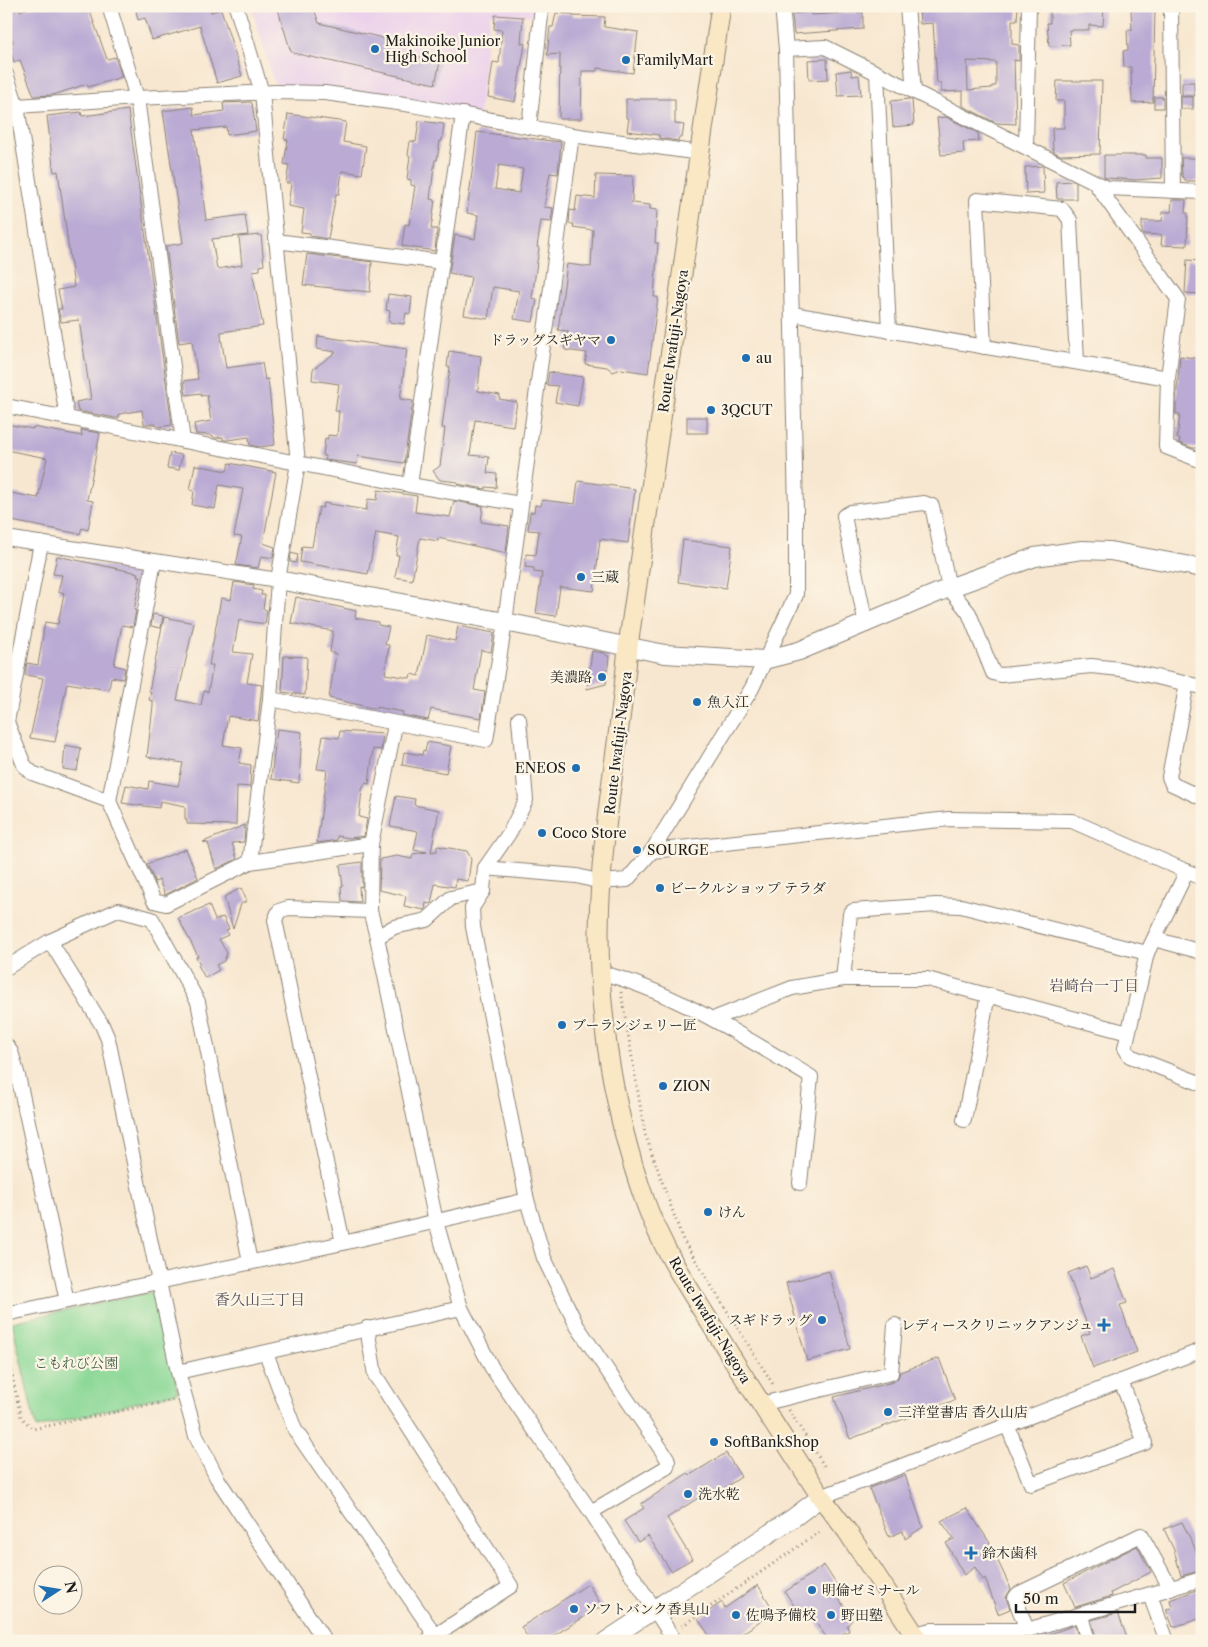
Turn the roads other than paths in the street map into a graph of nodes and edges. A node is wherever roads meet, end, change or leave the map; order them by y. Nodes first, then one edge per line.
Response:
1 (109, 6) edge
2 (236, 6) edge
3 (542, 6) edge
4 (721, 6) edge
5 (782, 6) edge
6 (907, 6) edge
7 (1030, 6) edge
8 (1171, 6) edge
9 (786, 49) junction
10 (6, 74) edge
11 (877, 74) junction
12 (914, 92) junction
13 (262, 93) junction
14 (137, 98) junction
15 (17, 106) junction
16 (463, 114) junction
17 (6, 118) edge
18 (529, 127) junction
19 (572, 135) junction
20 (1026, 147) junction
21 (700, 152) junction
22 (1093, 181) junction
23 (1173, 191) junction
24 (1202, 192) edge
25 (276, 241) junction
26 (442, 262) junction
27 (792, 314) junction
28 (890, 330) junction
29 (984, 347) junction
30 (1077, 362) junction
31 (1168, 378) junction
32 (6, 406) edge
33 (67, 418) junction
34 (183, 441) junction
35 (1202, 461) edge
36 (298, 463) junction
37 (410, 485) junction
38 (521, 504) junction
39 (6, 538) edge
40 (41, 543) junction
41 (154, 562) junction
42 (1202, 568) edge
43 (278, 580) junction
44 (948, 588) junction
45 (505, 622) junction
46 (866, 625) junction
47 (628, 646) junction
48 (764, 660) junction
49 (1187, 683) junction
50 (1202, 687) edge
51 (270, 699) junction
52 (519, 719) dead end
53 (6, 721) edge
54 (395, 725) junction
55 (1202, 798) edge
56 (109, 801) junction
57 (370, 844) junction
58 (652, 851) junction
59 (250, 862) junction
60 (485, 868) junction
61 (1187, 871) junction
62 (1202, 878) edge
63 (601, 882) junction
64 (483, 891) junction
65 (370, 912) junction
66 (377, 937) junction
67 (1154, 939) junction
68 (50, 941) junction
69 (1202, 952) edge
70 (1147, 953) junction
71 (6, 968) edge
72 (599, 972) junction
73 (843, 979) junction
74 (988, 995) junction
75 (713, 1018) junction
76 (1128, 1033) junction
77 (6, 1045) edge
78 (1202, 1084) edge
79 (964, 1120) dead end
80 (800, 1183) dead end
81 (527, 1200) junction
82 (436, 1222) junction
83 (343, 1243) junction
84 (250, 1262) junction
85 (160, 1282) junction
86 (67, 1301) junction
87 (461, 1308) junction
88 (6, 1314) edge
89 (895, 1324) dead end
90 (367, 1328) junction
91 (1202, 1350) edge
92 (266, 1353) junction
93 (178, 1372) junction
94 (1121, 1381) junction
95 (761, 1404) junction
96 (1008, 1426) junction
97 (821, 1498) junction
98 (591, 1512) junction
99 (1202, 1580) edge
100 (1171, 1589) junction
101 (1150, 1595) junction
102 (653, 1608) junction
103 (1081, 1616) junction
104 (1027, 1630) junction
105 (676, 1635) edge
106 (916, 1637) edge
107 (431, 1638) edge
108 (325, 1641) edge
109 (606, 1641) edge
110 (1088, 1641) edge
111 (1167, 1641) edge

1 - 14 street
2 - 13 street
3 - 18 street
4 - 21 main road, Route Iwafuji-Nagoya
5 - 9 street
6 - 12 street
7 - 20 street
8 - 23 street
9 - 11 street
9 - 27 street
10 - 15 street
11 - 12 street
11 - 28 street
12 - 20 street
13 - 14 street
13 - 16 street
13 - 25 street
14 - 15 street
14 - 34 street
15 - 17 street
15 - 33 street
16 - 18 street
16 - 26 street
18 - 19 street
19 - 21 street
19 - 38 street
20 - 22 street
21 - 47 main road, Route Iwafuji-Nagoya
22 - 23 street
22 - 31 street
23 - 24 street
25 - 26 street
25 - 36 street
26 - 37 street
27 - 28 street
27 - 48 street
28 - 29 street
29 - 30 street
29 - 30 street
30 - 31 street
31 - 35 street
32 - 33 street
33 - 34 street
34 - 36 street
36 - 37 street
36 - 43 street
37 - 38 street
38 - 45 street
39 - 40 street
40 - 41 street
40 - 53 street
41 - 43 street
41 - 56 street
42 - 44 street
43 - 45 street
43 - 51 street
44 - 46 street
44 - 46 street
44 - 49 street
45 - 47 street
45 - 54 street
46 - 48 street
47 - 48 street
47 - 63 main road, Route Iwafuji-Nagoya
48 - 58 street
49 - 50 street
49 - 55 street
51 - 54 street
51 - 59 street
52 - 60 street
53 - 56 street
54 - 57 street
56 - 59 street
57 - 59 street
57 - 65 street
58 - 61 street
58 - 63 street
60 - 63 street
60 - 64 street
61 - 62 street
61 - 67 street
63 - 72 main road, Route Iwafuji-Nagoya
64 - 66 street
64 - 81 street
65 - 66 street
65 - 83 street
66 - 82 street
67 - 69 street
67 - 70 street
68 - 71 street
68 - 84 street
68 - 85 street
70 - 73 street
70 - 76 street
72 - 75 street
72 - 95 main road, Route Iwafuji-Nagoya
73 - 74 street
73 - 75 street
74 - 76 street
74 - 79 street
75 - 80 street
76 - 78 street
77 - 86 street
81 - 82 street
81 - 98 street
82 - 83 street
82 - 87 street
83 - 84 street
84 - 85 street
85 - 86 street
85 - 93 street
86 - 88 street
87 - 90 street
87 - 98 street
89 - 95 street
90 - 92 street
90 - 107 street
91 - 94 street
92 - 93 street
92 - 107 street
93 - 108 street
94 - 96 street
94 - 96 street
95 - 97 main road, Route Iwafuji-Nagoya
96 - 97 street
97 - 102 street
97 - 106 main road, Route Iwafuji-Nagoya
98 - 102 street
99 - 100 street
100 - 101 street
100 - 104 street
101 - 103 street
101 - 111 street
102 - 105 street
102 - 109 street
103 - 104 street
103 - 110 street
104 - 106 street

